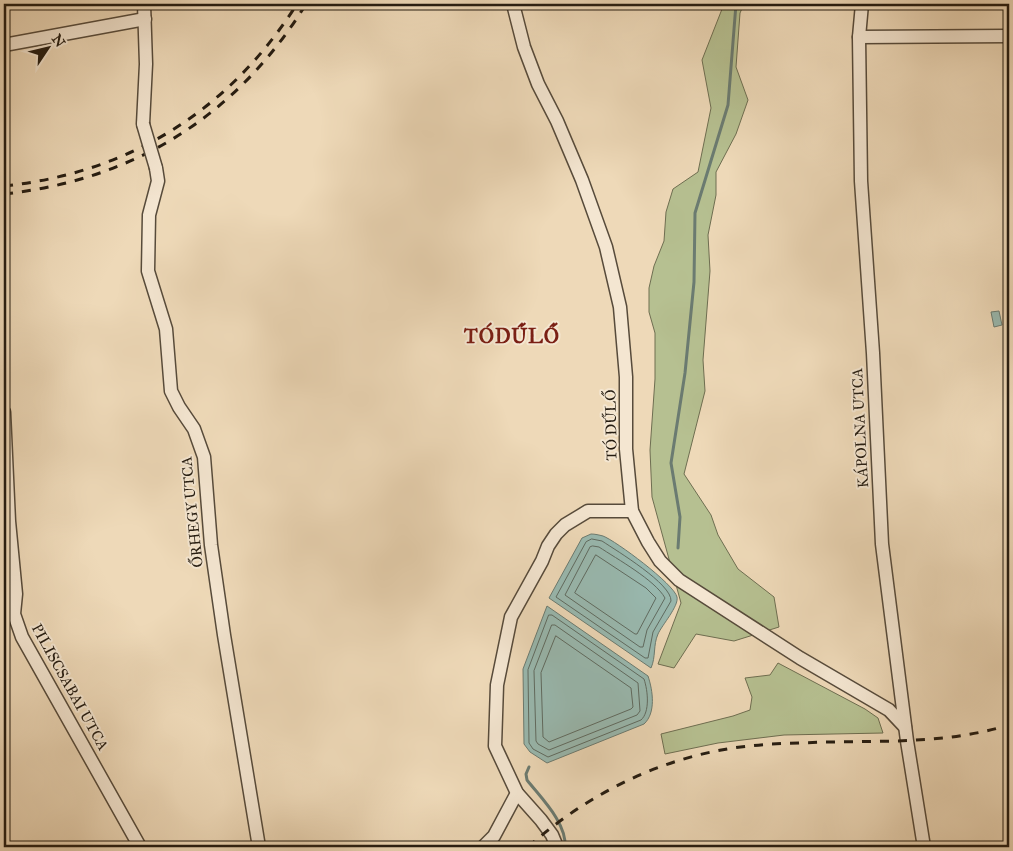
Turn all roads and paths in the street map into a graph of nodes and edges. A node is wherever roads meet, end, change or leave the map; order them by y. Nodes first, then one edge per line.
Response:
1 (144, 4) edge
2 (513, 4) edge
3 (862, 4) edge
4 (145, 19) junction
5 (860, 36) junction
6 (1009, 36) edge
7 (4, 45) edge
8 (4, 412) edge
9 (632, 510) junction
10 (9, 612) edge
11 (905, 727) junction
12 (517, 793) junction
13 (140, 847) edge
14 (259, 847) edge
15 (483, 847) edge
16 (557, 847) edge
17 (924, 847) edge

1 - 4 street, ŐRHEGY UTCA
2 - 9 street, TÓ DŰLŐ
3 - 5 street, KÁPOLNA UTCA
4 - 7 street
4 - 14 street, ŐRHEGY UTCA, bridge
5 - 6 street
5 - 11 street, KÁPOLNA UTCA
8 - 10 street, PILISCSABAI UTCA
9 - 11 street, TÓ DŰLŐ
9 - 12 street
10 - 13 street, PILISCSABAI UTCA
11 - 17 street, KÁPOLNA UTCA
12 - 15 street
12 - 16 street

